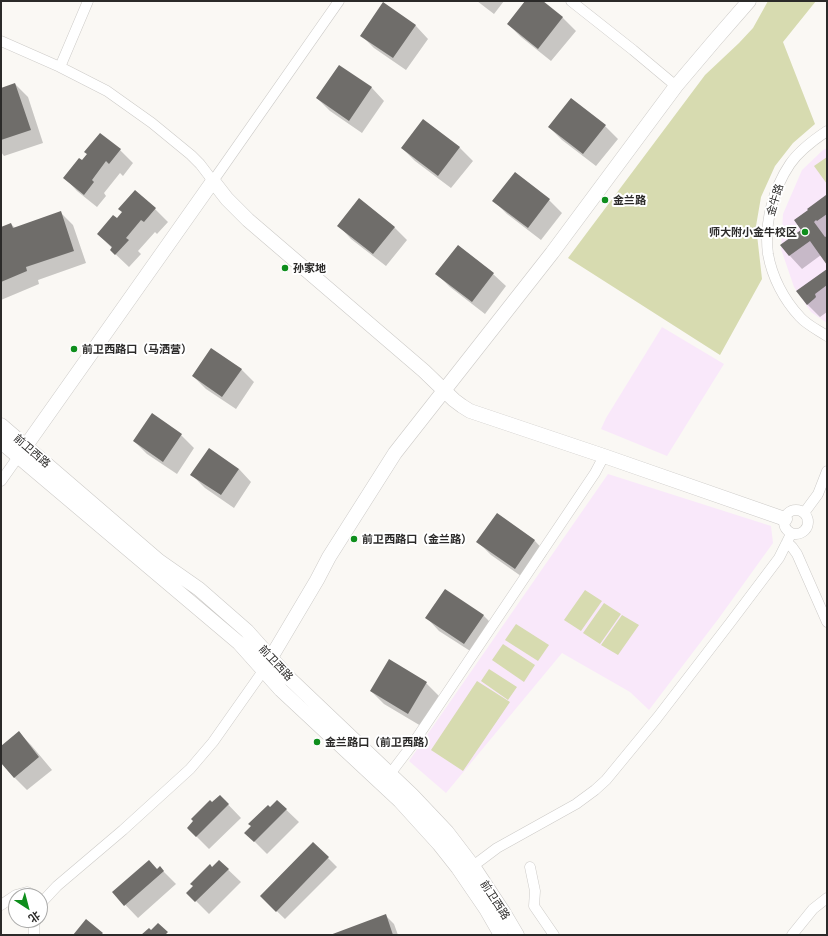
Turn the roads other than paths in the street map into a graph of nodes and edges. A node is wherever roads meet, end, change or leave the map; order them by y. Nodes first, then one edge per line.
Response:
1 (88, 1) edge
2 (338, 1) edge
3 (571, 1) edge
4 (749, 1) edge
5 (1, 41) edge
6 (60, 67) junction
7 (676, 86) junction
8 (827, 131) edge
9 (213, 181) junction
10 (827, 336) edge
11 (444, 390) junction
12 (1, 425) edge
13 (1, 442) edge
14 (26, 445) junction
15 (604, 456) junction
16 (18, 457) junction
17 (827, 472) edge
18 (1, 481) edge
19 (804, 513) junction
20 (784, 519) junction
21 (789, 538) junction
22 (827, 622) edge
23 (271, 658) junction
24 (263, 671) junction
25 (390, 774) junction
26 (473, 866) junction
27 (530, 867) dead end
28 (48, 894) edge
29 (827, 898) edge
30 (502, 935) edge
31 (517, 935) edge
32 (554, 935) edge
33 (792, 935) edge

1 - 6 street
2 - 9 street
3 - 7 street
4 - 7 street
5 - 6 street
6 - 9 street
7 - 11 street
8 - 10 street, 金牛路
9 - 11 street
9 - 14 street
11 - 15 street
11 - 23 street
12 - 14 street, 前卫西路
13 - 16 street, 前卫西路
14 - 16 street
14 - 23 street, 前卫西路
15 - 20 street
15 - 25 street
16 - 18 street
16 - 24 street, 前卫西路
17 - 19 street
19 - 20 street
19 - 21 street
20 - 21 street
21 - 22 street
21 - 26 street
23 - 24 street
23 - 25 street, 前卫西路
24 - 28 street
24 - 30 street, 前卫西路
25 - 26 street, 前卫西路
26 - 31 street, 前卫西路
27 - 32 street
29 - 33 street

